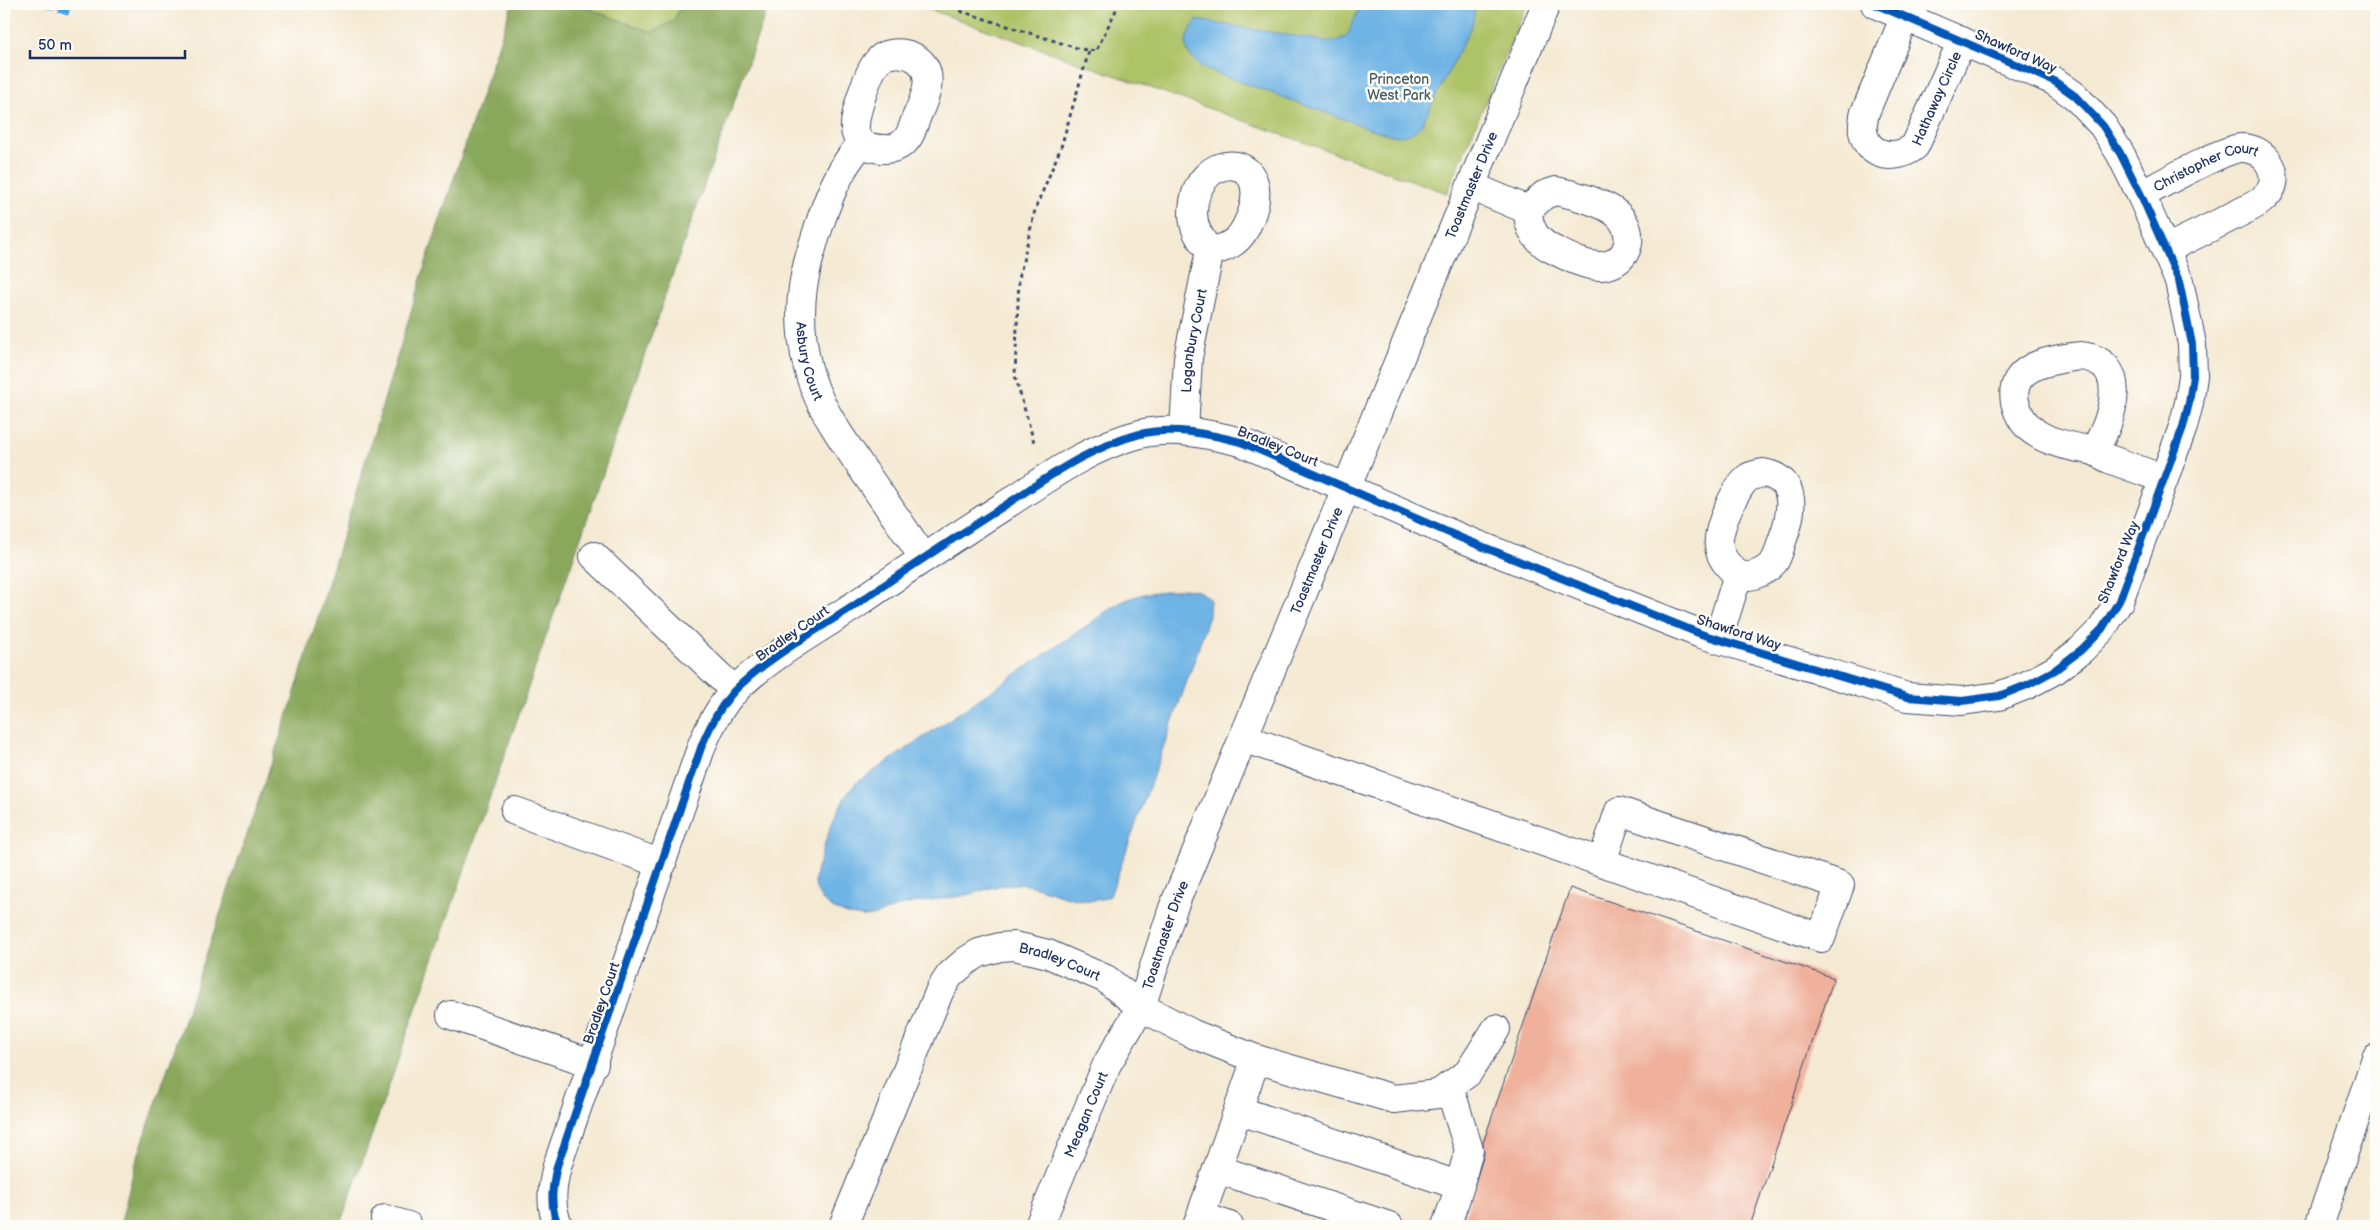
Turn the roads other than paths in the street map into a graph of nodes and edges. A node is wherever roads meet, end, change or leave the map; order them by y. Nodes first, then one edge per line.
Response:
1 (1546, 4) edge
2 (1876, 4) edge
3 (1905, 16) junction
4 (1962, 41) junction
5 (860, 144) dead end
6 (1471, 186) junction
7 (2140, 195) junction
8 (1528, 210) dead end
9 (1210, 250) dead end
10 (2166, 250) junction
11 (1184, 431) junction
12 (2094, 451) dead end
13 (2164, 480) junction
14 (1347, 489) junction
15 (594, 556) dead end
16 (924, 558) junction
17 (1738, 575) dead end
18 (1718, 639) junction
19 (735, 691) junction
20 (1244, 738) junction
21 (515, 811) dead end
22 (1602, 862) junction
23 (662, 864) junction
24 (1141, 1007) junction
25 (451, 1015) dead end
26 (1496, 1029) dead end
27 (2376, 1058) edge
28 (1256, 1059) junction
29 (594, 1064) junction
30 (1449, 1086) junction
31 (1238, 1110) junction
32 (1218, 1169) junction
33 (1460, 1186) junction
34 (1199, 1221) edge
35 (559, 1226) edge
36 (843, 1226) edge
37 (1039, 1226) edge
38 (1229, 1226) edge
39 (1388, 1226) edge
40 (1446, 1226) edge
41 (2319, 1226) edge

1 - 6 street, Toastmaster Drive
2 - 3 street, Shawford Way
3 - 4 street, Shawford Way
3 - 4 street, Hathaway Circle
4 - 7 street, Shawford Way
5 - 16 street, Asbury Court
6 - 8 street
6 - 14 street, Toastmaster Drive
7 - 10 street, Shawford Way
7 - 10 street, Christopher Court
9 - 11 street, Loganbury Court
10 - 13 street, Shawford Way
11 - 14 street, Bradley Court
11 - 16 street, Bradley Court
12 - 13 street
13 - 18 street, Shawford Way
14 - 18 street, Shawford Way
14 - 20 street, Toastmaster Drive
15 - 19 street
16 - 19 street, Bradley Court
17 - 18 street
19 - 23 street, Bradley Court
20 - 22 street
20 - 24 street, Toastmaster Drive
21 - 23 street
22 - 22 street
23 - 29 street, Bradley Court
24 - 28 street, Bradley Court
24 - 36 street, Bradley Court
24 - 37 street, Meagan Court
25 - 29 street
26 - 30 street, Bradley Court
27 - 41 street
28 - 30 street, Bradley Court
28 - 31 street
29 - 35 street, Bradley Court
30 - 33 street
31 - 32 street
31 - 33 street
32 - 34 street
32 - 39 street
33 - 40 street
34 - 38 street

